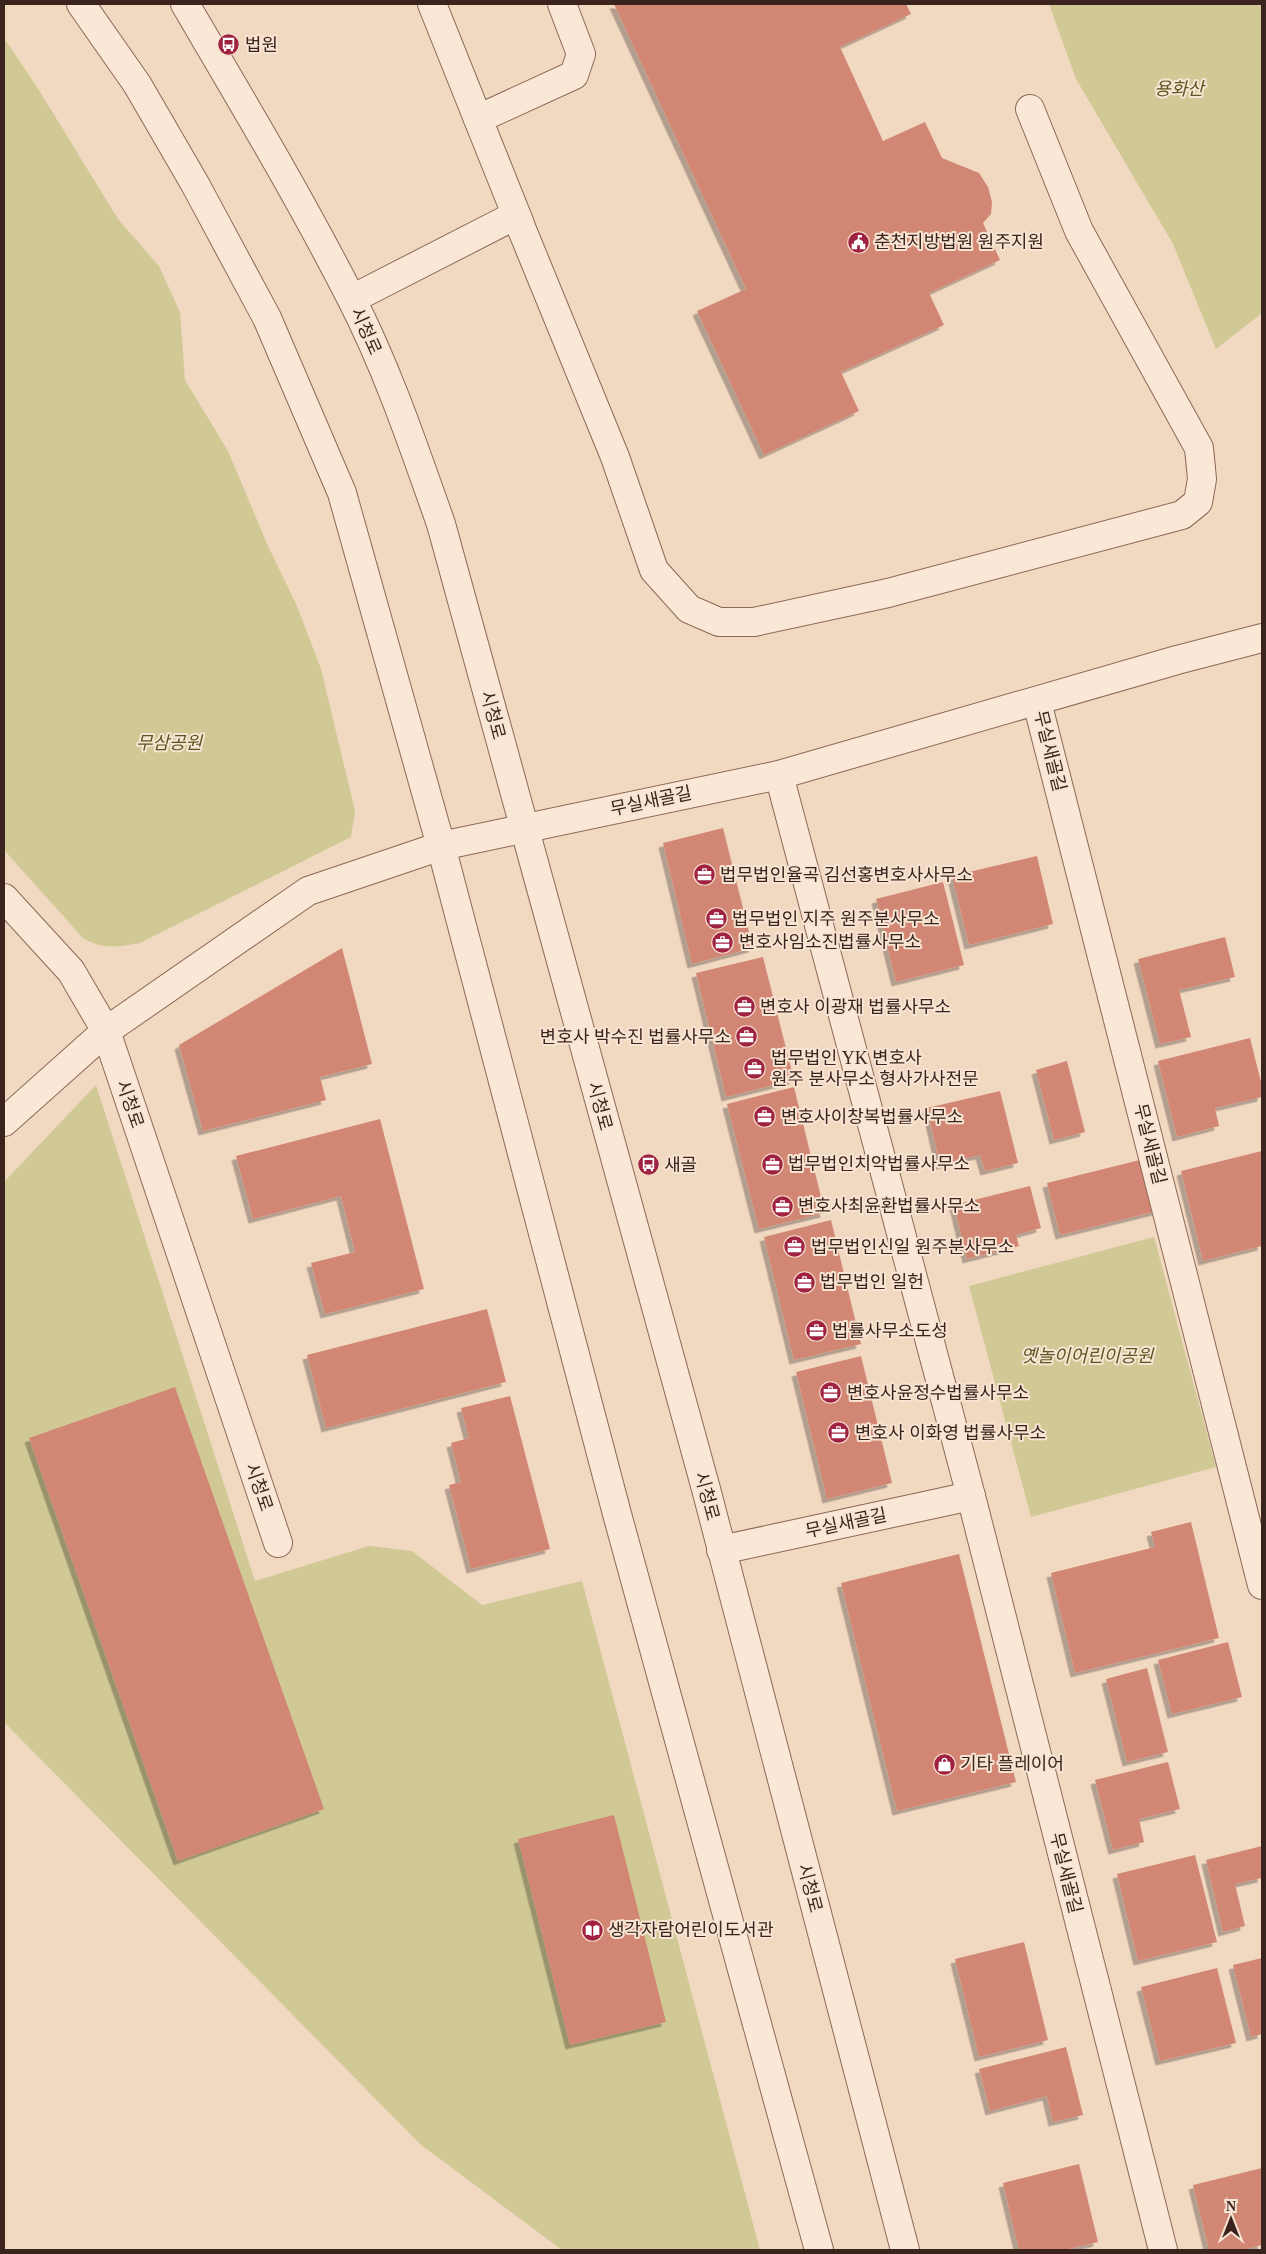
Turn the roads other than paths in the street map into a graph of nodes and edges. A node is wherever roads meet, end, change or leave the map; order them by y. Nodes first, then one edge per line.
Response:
1 (81, 4) edge
2 (185, 4) edge
3 (432, 4) edge
4 (562, 4) edge
5 (1030, 109) dead end
6 (478, 119) junction
7 (520, 224) junction
8 (352, 299) junction
9 (1262, 644) edge
10 (1037, 702) junction
11 (779, 775) junction
12 (524, 827) junction
13 (441, 846) junction
14 (4, 898) edge
15 (106, 1031) junction
16 (4, 1122) edge
17 (970, 1496) junction
18 (278, 1543) dead end
19 (721, 1550) junction
20 (1262, 1585) edge
21 (819, 2250) edge
22 (904, 2250) edge
23 (1163, 2250) edge

1 - 13 street
2 - 8 street, 시청로
3 - 6 street
4 - 6 street
5 - 7 street
6 - 7 street
7 - 8 street
8 - 12 street, 시청로
9 - 10 street, 무실새골길
10 - 11 street, 무실새골길
10 - 20 street, 무실새골길
11 - 12 street, 무실새골길
11 - 17 street, 무실새골길
12 - 13 street, 무실새골길
12 - 19 street, 시청로
13 - 15 street
13 - 21 street
14 - 15 street, 시청로
15 - 16 street
15 - 18 street, 시청로
17 - 19 street, 무실새골길
17 - 23 street, 무실새골길
19 - 22 street, 시청로

